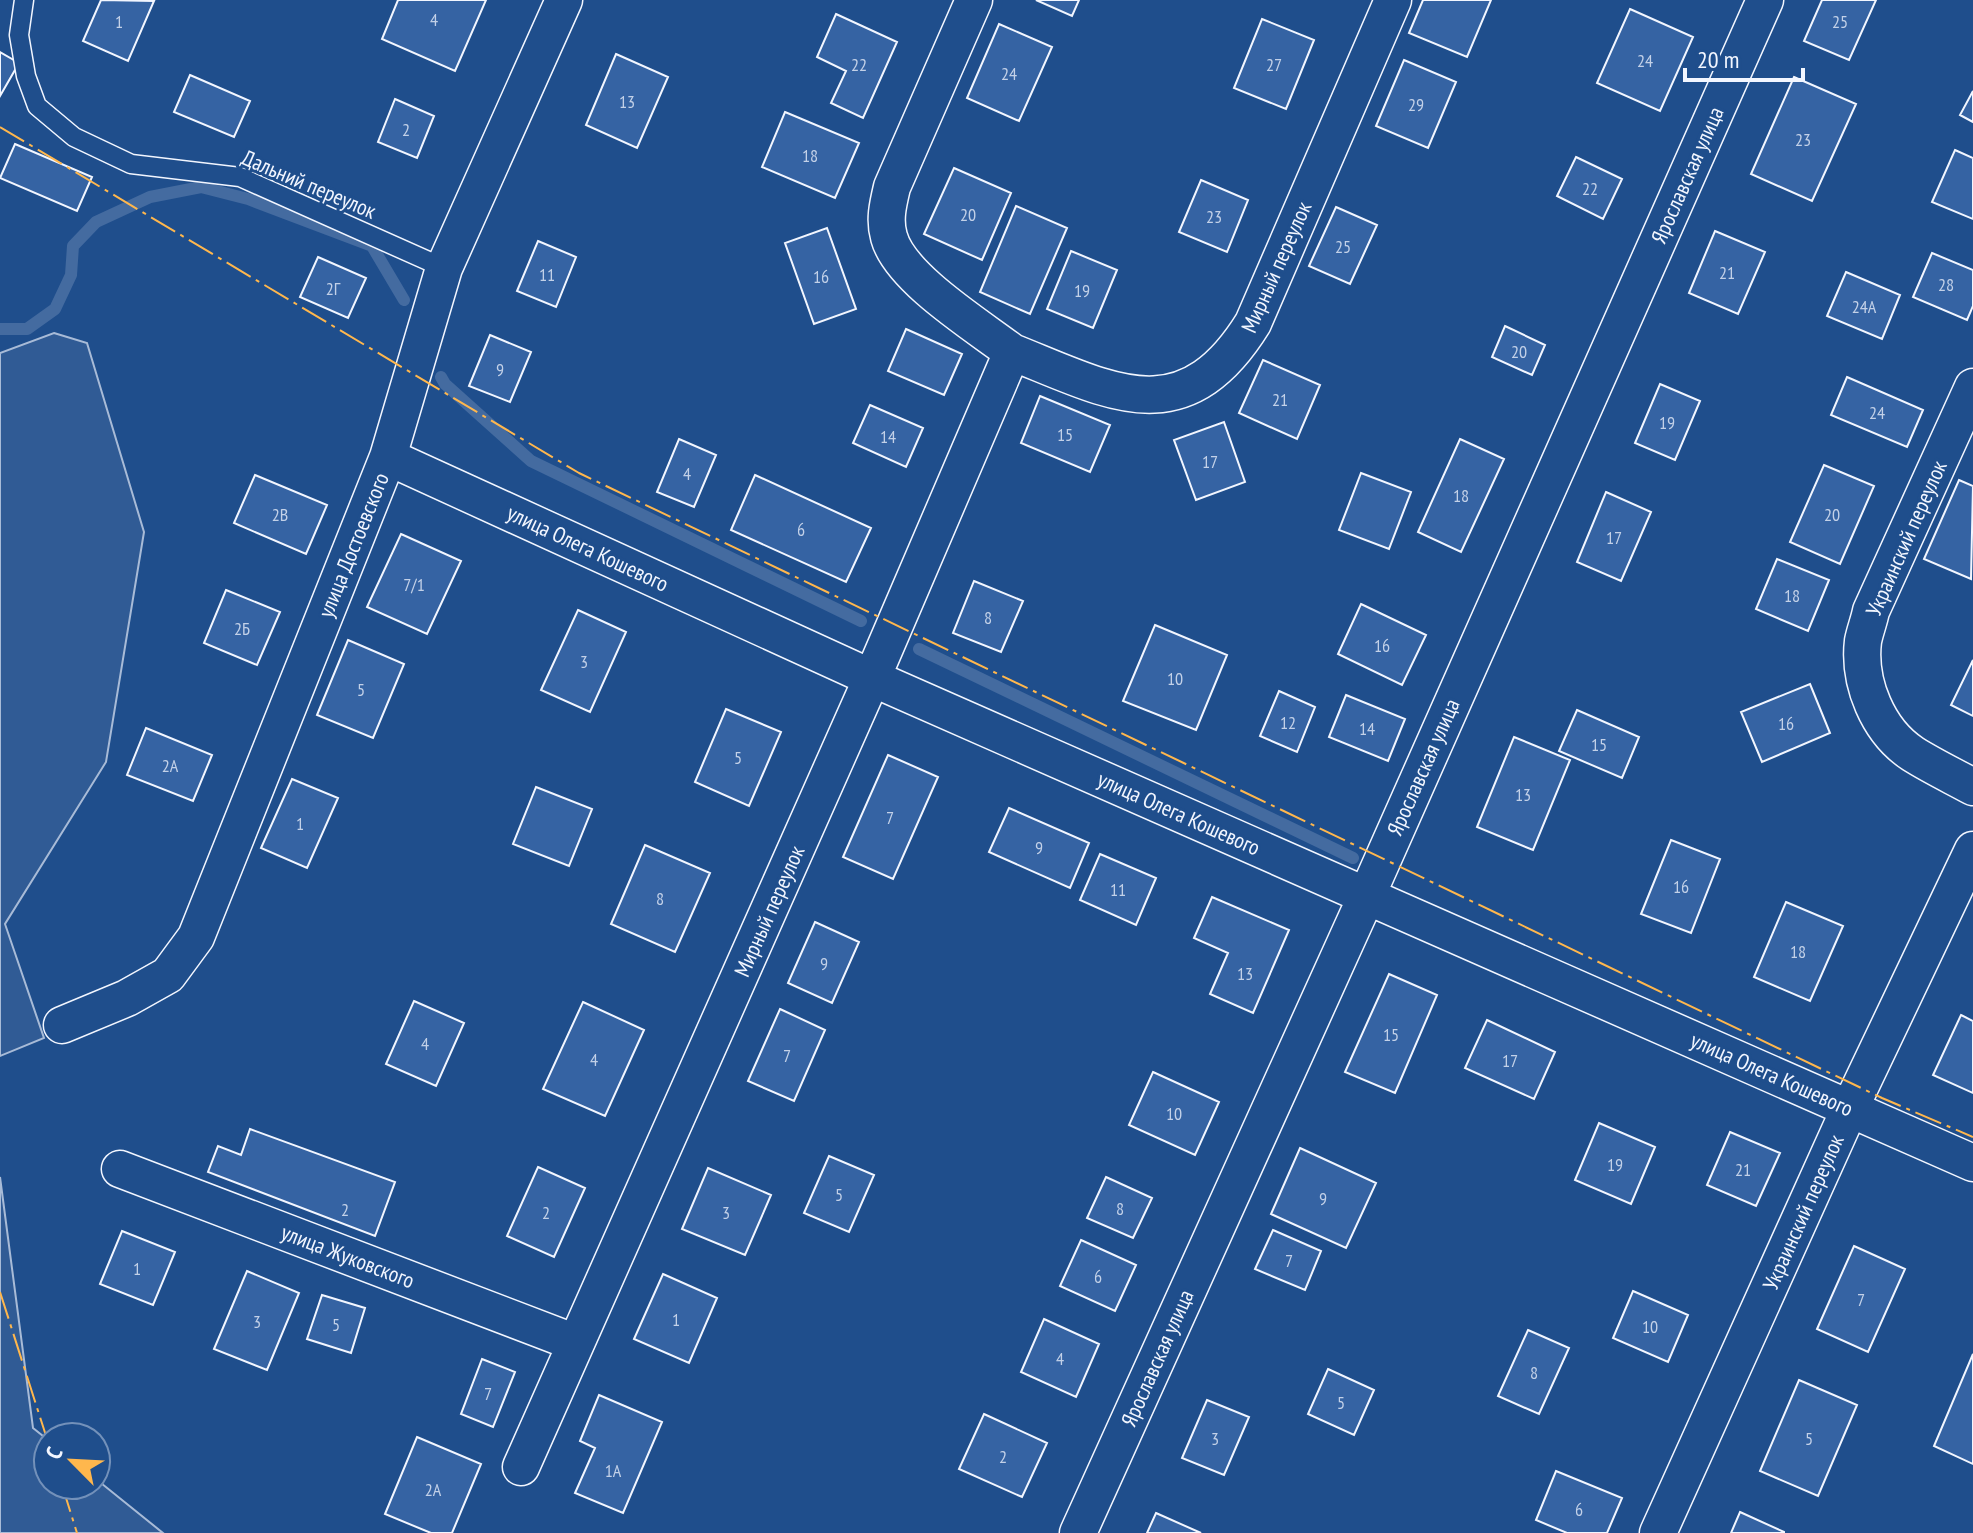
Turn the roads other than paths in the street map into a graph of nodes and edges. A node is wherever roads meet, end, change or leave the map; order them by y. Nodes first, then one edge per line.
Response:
1 (24, 0) edge
2 (564, 0) edge
3 (974, 0) edge
4 (1393, 0) edge
5 (1765, 0) edge
6 (444, 268) junction
7 (1012, 352) junction
8 (1973, 387) edge
9 (388, 457) junction
10 (872, 678) junction
11 (1973, 787) edge
12 (1973, 850) edge
13 (1367, 895) junction
14 (62, 1025) dead end
15 (1850, 1108) junction
16 (1973, 1163) edge
17 (120, 1169) dead end
18 (576, 1343) junction
19 (521, 1467) dead end
20 (1078, 1533) edge
21 (1658, 1533) edge

1 - 6 lane, Дальний переулок
2 - 6 street, улица Достоевского
3 - 7 street, Мирный переулок
4 - 7 street, Мирный переулок
5 - 13 street, Ярославская улица
6 - 9 street, улица Достоевского
7 - 10 street, Мирный переулок
8 - 11 street, Украинский переулок
9 - 10 street, улица Олега Кошевого
9 - 14 street, улица Достоевского
10 - 13 street, улица Олега Кошевого
10 - 18 street, Мирный переулок
12 - 15 street, Украинский переулок
13 - 15 street, улица Олега Кошевого
13 - 20 street, Ярославская улица
15 - 16 street, улица Олега Кошевого
15 - 21 street, Украинский переулок
17 - 18 street, улица Жуковского
18 - 19 street, Мирный переулок

